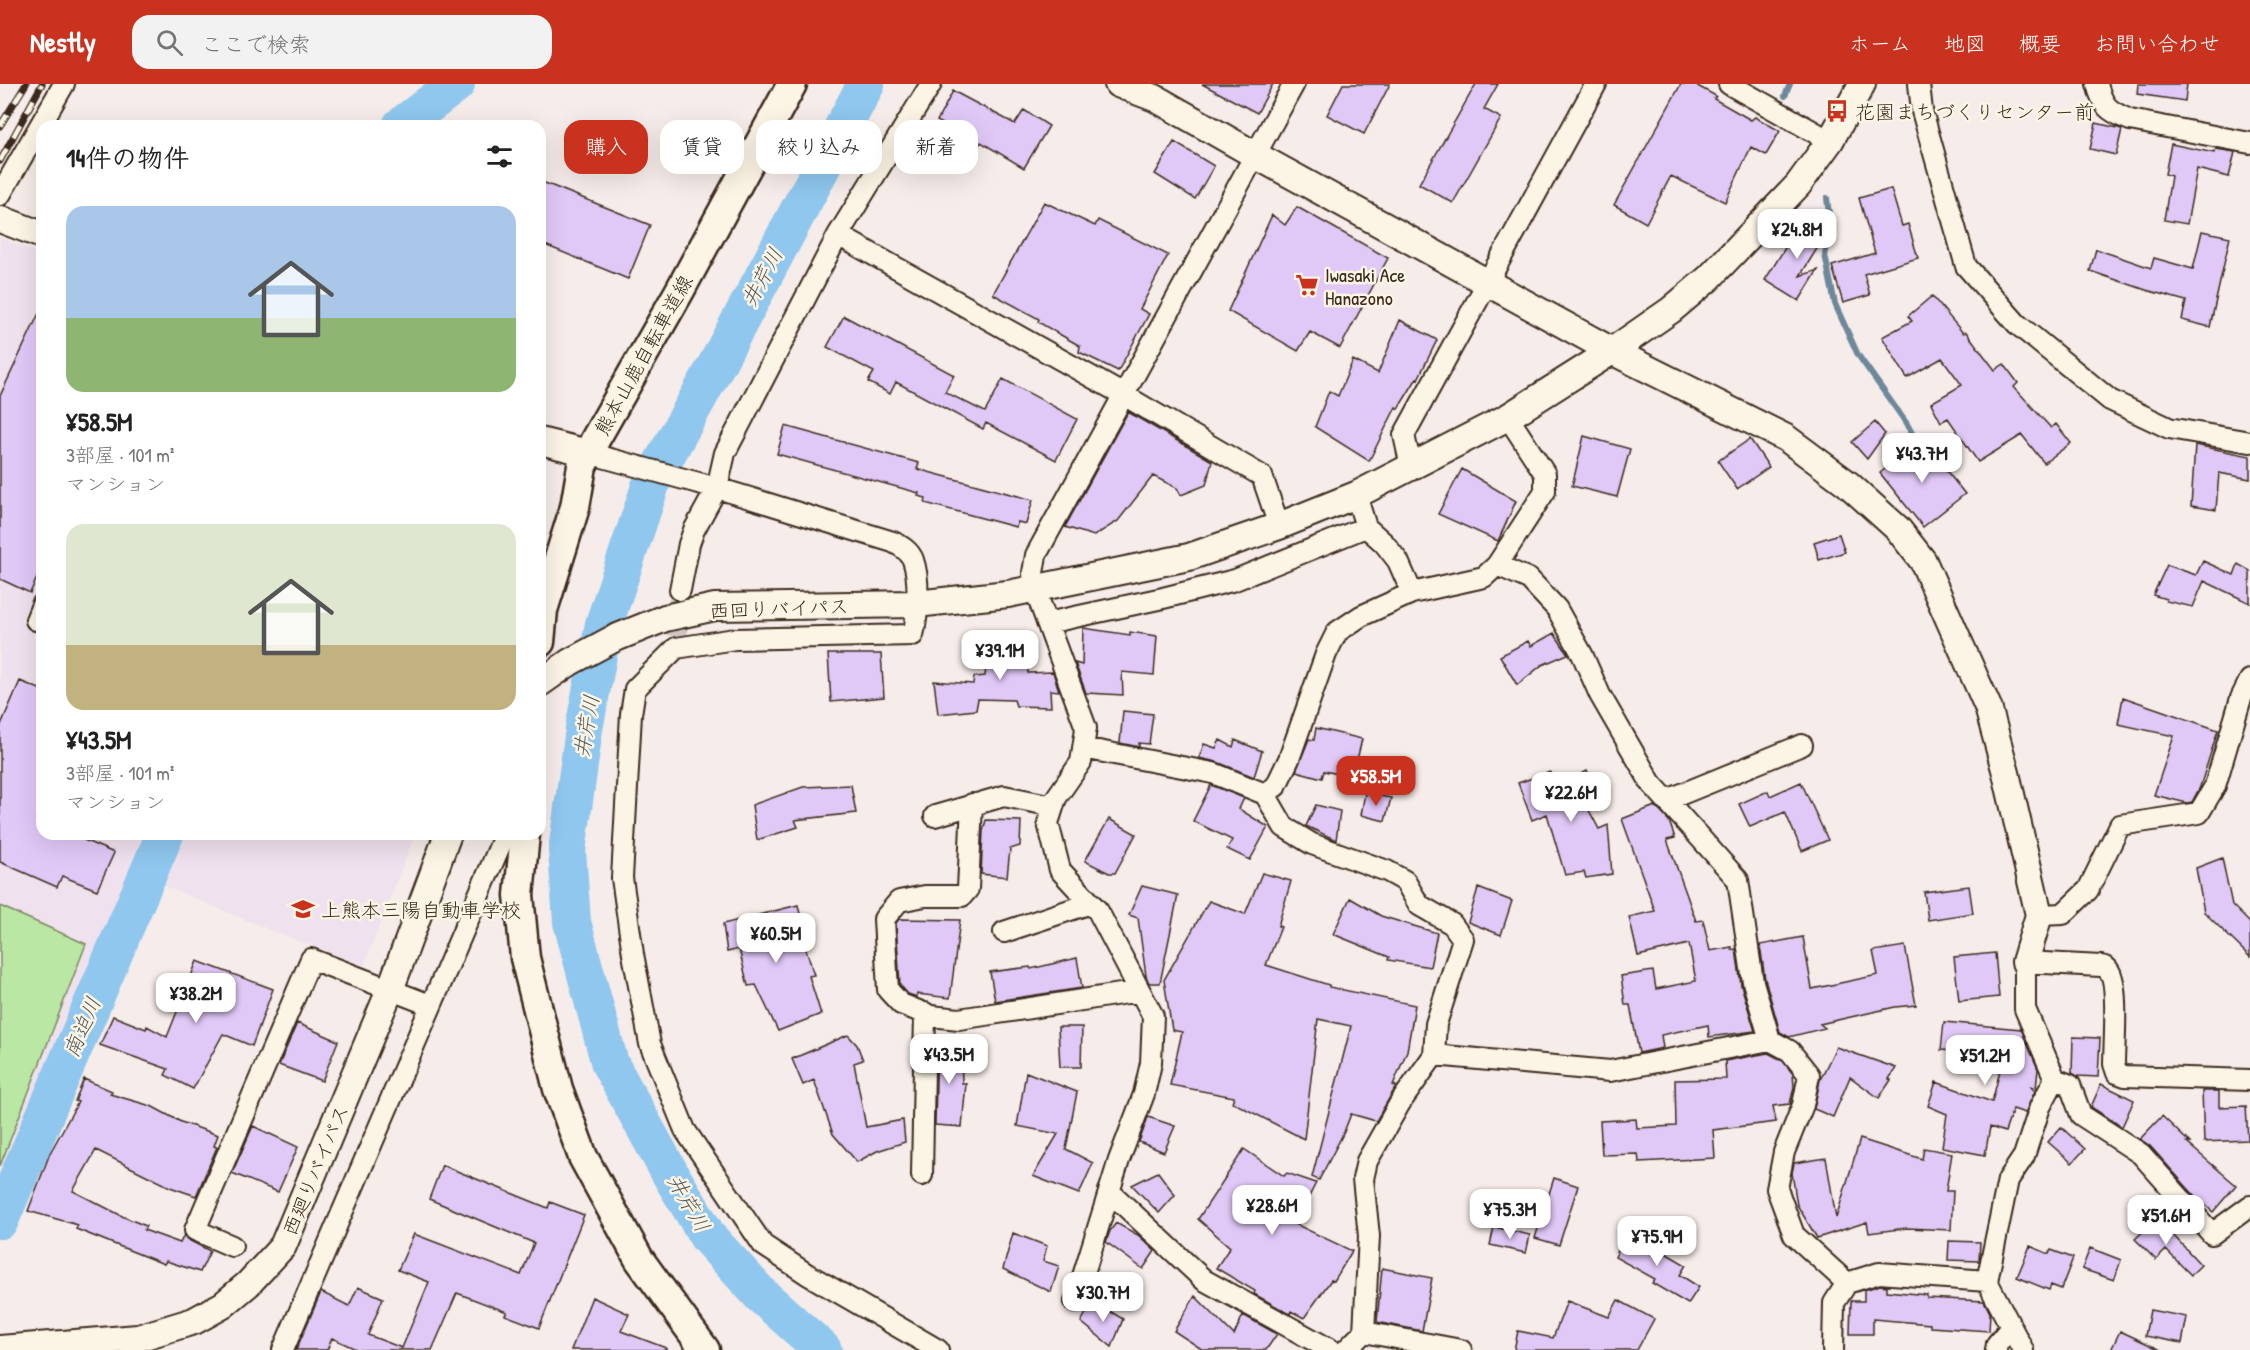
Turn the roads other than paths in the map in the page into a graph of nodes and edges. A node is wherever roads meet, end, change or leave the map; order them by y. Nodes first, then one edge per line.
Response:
1 (64, 84) edge
2 (792, 84) edge
3 (931, 84) edge
4 (1118, 84) edge
5 (1294, 84) edge
6 (1596, 84) edge
7 (1729, 84) edge
8 (1862, 84) edge
9 (1919, 84) edge
10 (2097, 84) edge
11 (43, 120) edge
12 (36, 133) edge
13 (1830, 141) junction
14 (2250, 143) edge
15 (1255, 155) junction
16 (0, 195) edge
17 (0, 219) edge
18 (36, 233) edge
19 (838, 235) junction
20 (1487, 283) junction
21 (1612, 351) junction
22 (1122, 394) junction
23 (1508, 417) junction
24 (2250, 442) edge
25 (546, 443) edge
26 (598, 456) junction
27 (1412, 467) junction
28 (712, 487) junction
29 (1356, 495) junction
30 (1279, 526) junction
31 (1366, 527) junction
32 (1497, 565) junction
33 (1034, 587) junction
34 (680, 590) tunnel mouth
35 (1412, 593) junction
36 (546, 600) edge
37 (916, 604) junction
38 (1047, 623) junction
39 (672, 634) junction
40 (546, 679) edge
41 (2250, 680) edge
42 (1802, 745) dead end
43 (1083, 748) junction
44 (1265, 794) junction
45 (1667, 800) junction
46 (972, 804) junction
47 (1053, 806) junction
48 (935, 816) dead end
49 (446, 840) edge
50 (502, 840) edge
51 (524, 840) edge
52 (1090, 903) junction
53 (2039, 915) junction
54 (1004, 932) dead end
55 (2025, 962) junction
56 (390, 990) junction
57 (1140, 991) junction
58 (430, 1005) junction
59 (925, 1013) junction
60 (1770, 1040) junction
61 (1434, 1055) junction
62 (2055, 1079) junction
63 (2250, 1080) edge
64 (922, 1175) dead end
65 (1109, 1191) junction
66 (2250, 1206) edge
67 (232, 1246) dead end
68 (1987, 1281) junction
69 (1846, 1283) junction
70 (1075, 1302) dead end
71 (2011, 1327) junction
72 (1364, 1332) junction
73 (0, 1349) edge
74 (283, 1350) edge
75 (705, 1350) edge
76 (939, 1350) edge
77 (1331, 1350) edge
78 (1346, 1350) edge
79 (1461, 1350) edge
80 (1833, 1350) edge
81 (1996, 1350) edge
82 (2023, 1350) edge

1 - 11 street
2 - 26 main road, 熊本山鹿自転車道線
3 - 19 street
4 - 15 street
5 - 15 street
6 - 20 street
7 - 13 street
8 - 13 street, 西回りバイパス
9 - 24 street
10 - 14 street
12 - 16 street
13 - 21 street, 西回りバイパス
15 - 20 street
15 - 22 street
17 - 18 street
19 - 22 street
19 - 28 street
20 - 21 street
20 - 27 street
21 - 23 street, 西回りバイパス
21 - 53 street
22 - 30 street
22 - 33 street
23 - 27 street, 西回りバイパス
23 - 32 street
25 - 26 street
26 - 28 street
26 - 36 main road, 熊本山鹿自転車道線
27 - 29 street, 西回りバイパス
28 - 34 street
28 - 37 street
29 - 30 street, 西回りバイパス
29 - 31 street
30 - 33 street, 西回りバイパス
31 - 35 street
31 - 38 street
32 - 35 street
32 - 45 street
33 - 37 street, 西回りバイパス
33 - 38 street
35 - 44 street
37 - 39 street, 西回りバイパス
37 - 39 street
38 - 43 street
39 - 40 street, 西回りバイパス
39 - 76 street
41 - 53 street
42 - 45 street
43 - 44 street
43 - 47 street
44 - 61 street
45 - 60 street
46 - 47 street
46 - 48 street
46 - 59 street
47 - 52 street
49 - 56 street, 西廻りバイパス
50 - 58 street
51 - 75 main road
52 - 54 street
52 - 57 street
53 - 55 street
55 - 62 street
55 - 63 street
56 - 58 street
56 - 67 street
56 - 73 street, 西廻りバイパス
57 - 59 street
57 - 65 street
58 - 74 street
59 - 64 street
60 - 61 street
60 - 69 street
61 - 72 street
62 - 66 street
62 - 68 street
65 - 70 street
65 - 77 street
68 - 69 street
68 - 71 street
69 - 80 street
71 - 81 street
71 - 82 street
72 - 78 street
72 - 79 street

